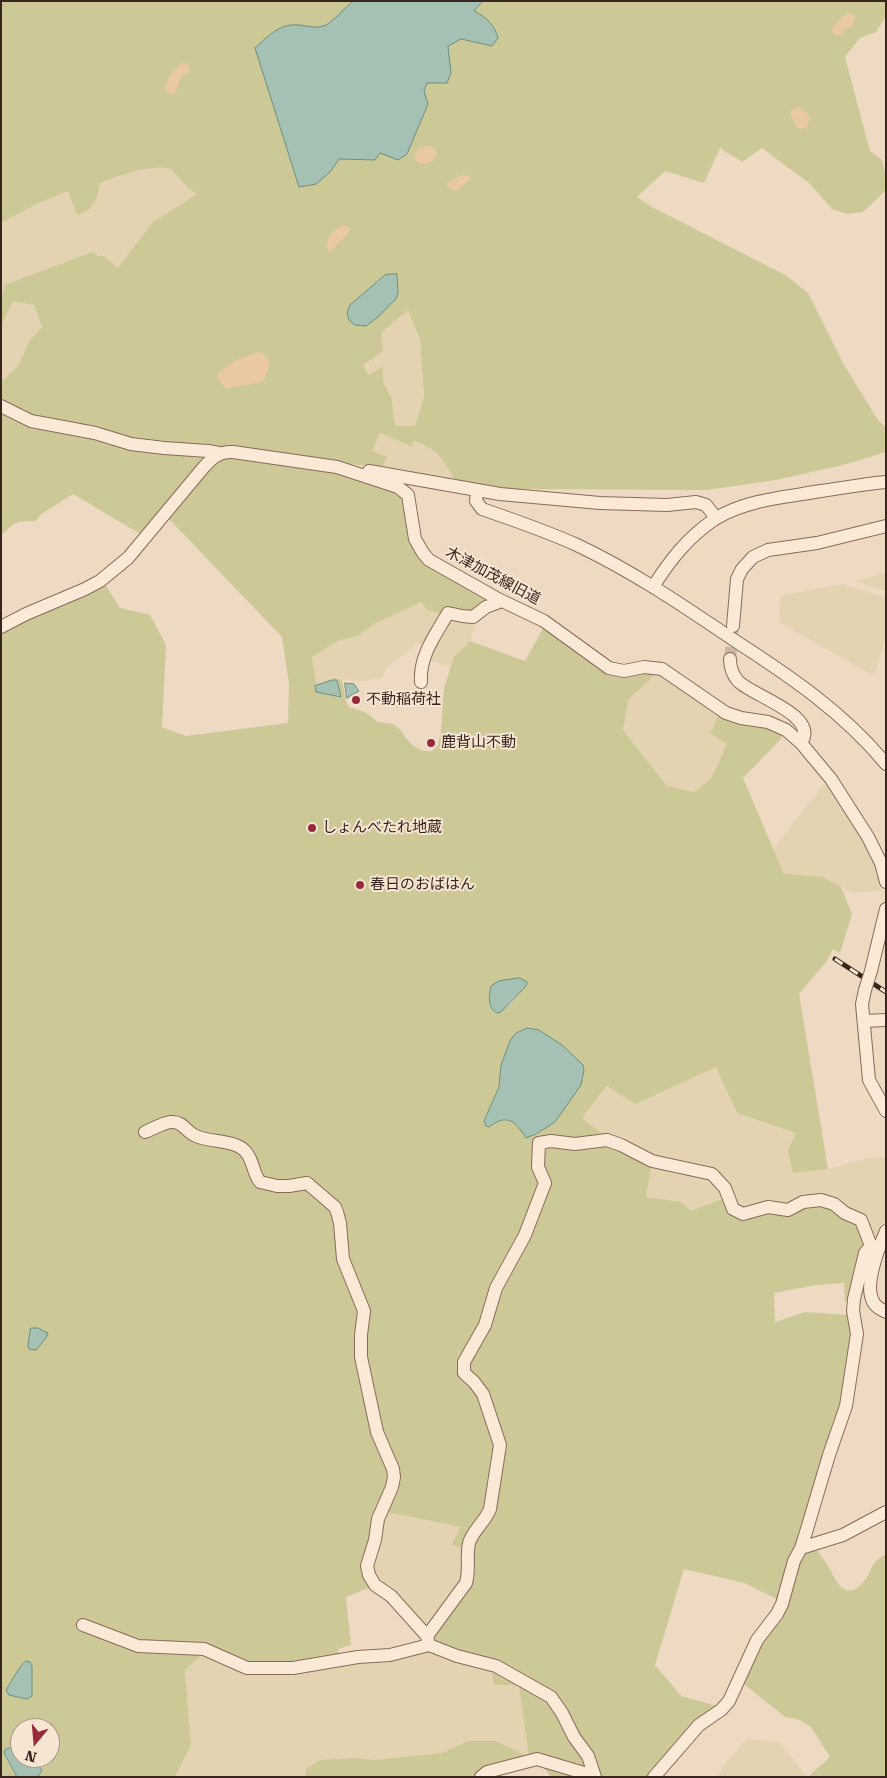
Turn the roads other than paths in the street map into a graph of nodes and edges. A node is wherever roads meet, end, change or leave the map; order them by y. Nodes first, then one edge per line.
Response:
1 (1, 406) edge
2 (219, 453) junction
3 (337, 467) junction
4 (886, 482) edge
5 (436, 483) junction
6 (476, 491) junction
7 (408, 495) junction
8 (716, 518) junction
9 (886, 526) edge
10 (653, 586) junction
11 (502, 601) junction
12 (733, 626) tunnel mouth
13 (1, 627) edge
14 (730, 659) tunnel mouth
15 (421, 682) dead end
16 (801, 743) junction
17 (886, 764) edge
18 (883, 862) edge
19 (886, 882) edge
20 (886, 909) edge
21 (886, 1020) edge
22 (864, 1021) junction
23 (886, 1111) edge
24 (145, 1132) dead end
25 (886, 1231) edge
26 (875, 1247) junction
27 (886, 1312) edge
28 (886, 1512) edge
29 (801, 1548) junction
30 (83, 1625) dead end
31 (428, 1641) junction
32 (594, 1776) edge
33 (481, 1777) edge
34 (654, 1777) edge

1 - 2 street
2 - 3 street
2 - 13 street
3 - 5 street
3 - 7 street
4 - 8 street
5 - 6 street
5 - 7 street
6 - 8 street
6 - 10 street
7 - 11 street, 木津加茂線旧道
8 - 10 street
9 - 12 street
10 - 17 street
11 - 15 street
11 - 16 street, 木津加茂線旧道
14 - 16 street
16 - 18 street, 木津加茂線旧道
18 - 19 street, 木津加茂線旧道
20 - 22 street, bridge
21 - 22 street
22 - 23 street
24 - 31 street
25 - 26 street
26 - 27 street
26 - 29 street
26 - 31 street
28 - 29 street
29 - 34 street
30 - 31 street
31 - 32 street
32 - 33 street

